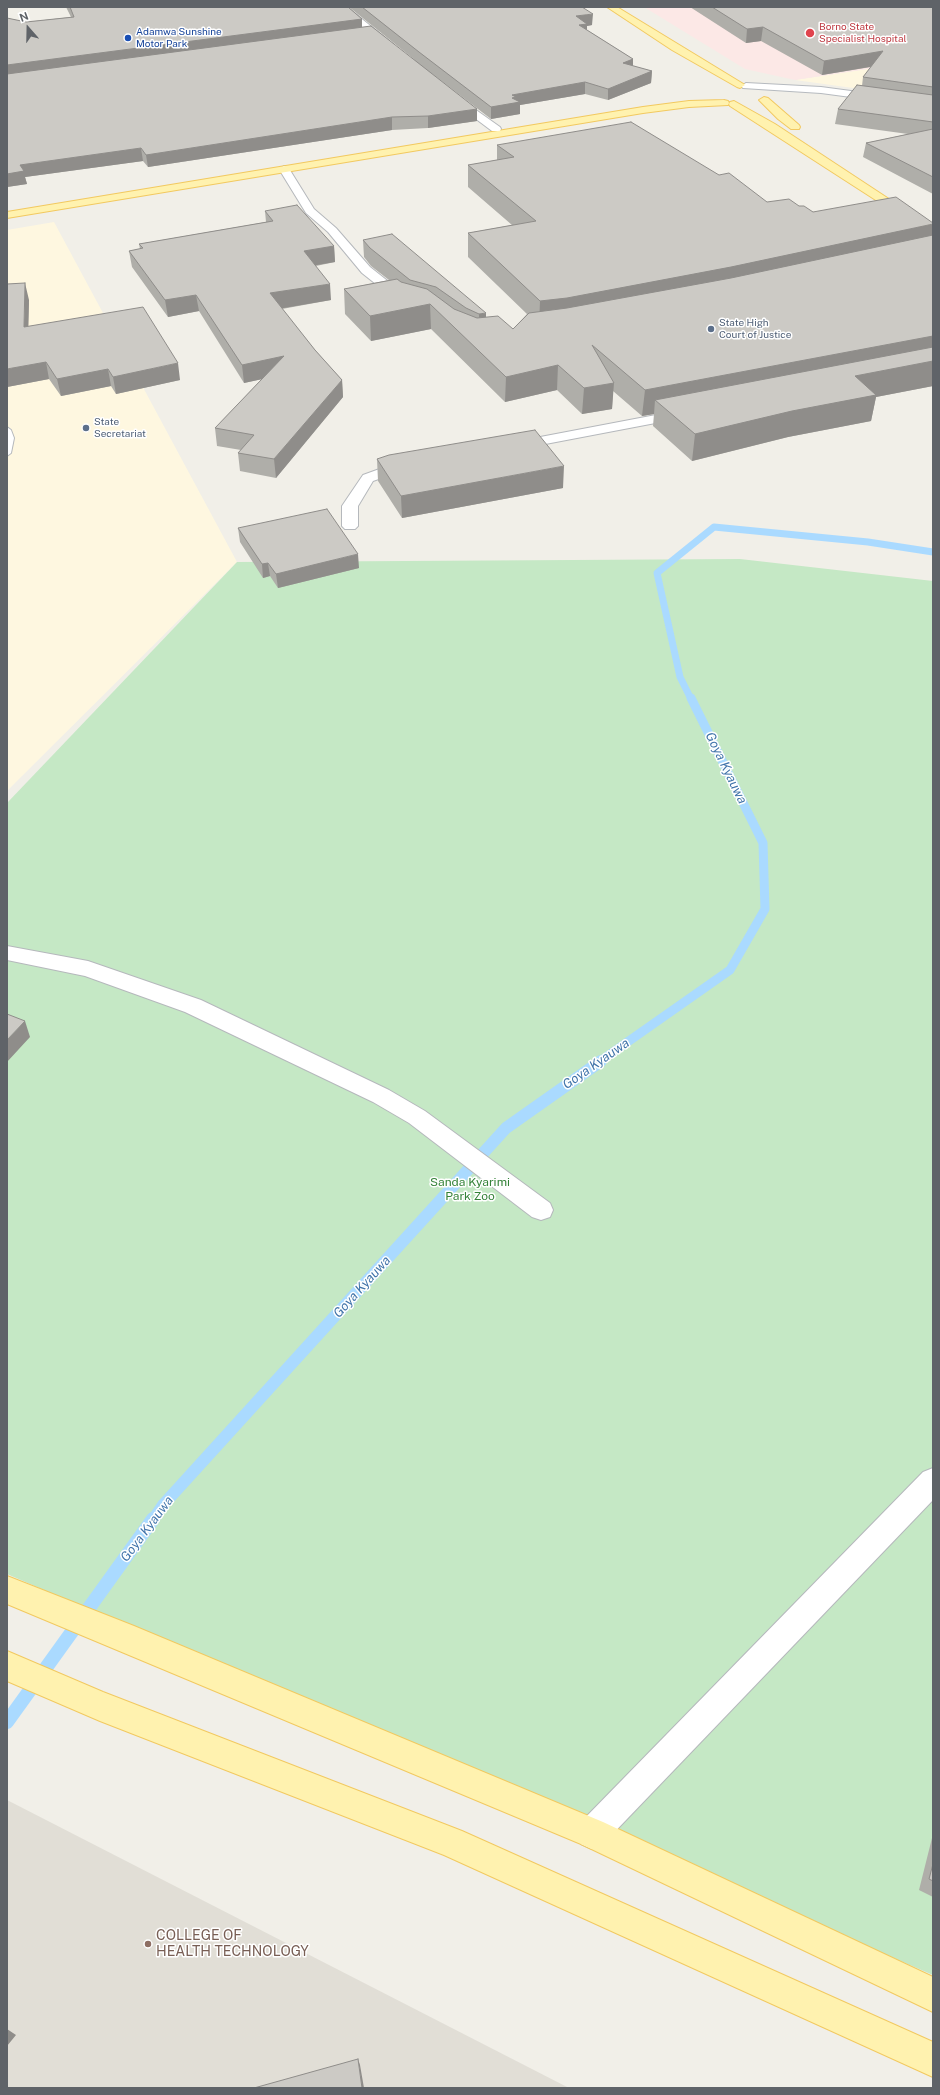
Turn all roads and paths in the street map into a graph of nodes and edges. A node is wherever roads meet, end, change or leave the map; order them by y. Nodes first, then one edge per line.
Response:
1 (342, 7) edge
2 (611, 7) edge
3 (601, 11) dead end
4 (375, 33) junction
5 (360, 35) edge
6 (398, 52) edge
7 (673, 58) dead end
8 (722, 86) dead end
9 (743, 86) junction
10 (821, 90) junction
11 (446, 91) edge
12 (765, 98) junction
13 (729, 103) junction
14 (933, 105) edge
15 (496, 129) junction
16 (805, 133) dead end
17 (284, 169) junction
18 (7, 209) edge
19 (7, 215) edge
20 (933, 233) edge
21 (419, 306) edge
22 (695, 412) edge
23 (7, 430) edge
24 (499, 449) edge
25 (7, 453) edge
26 (421, 464) edge
27 (350, 526) dead end
28 (7, 953) edge
29 (541, 1210) dead end
30 (933, 1481) edge
31 (7, 1590) edge
32 (7, 1666) edge
33 (592, 1833) junction
34 (933, 1995) edge
35 (933, 2060) edge

1 - 4 street
2 - 9 main road
3 - 7 main road
4 - 5 street
4 - 6 street
8 - 9 main road
9 - 10 street
9 - 12 main road
10 - 12 street
10 - 14 street
11 - 15 street
12 - 13 main road
12 - 16 main road
13 - 15 main road
13 - 17 main road
13 - 20 main road
15 - 18 main road
17 - 19 main road
17 - 21 street
22 - 24 street
23 - 25 lane
26 - 27 street
28 - 29 street
30 - 33 street
31 - 33 main road
32 - 35 main road
33 - 34 main road

